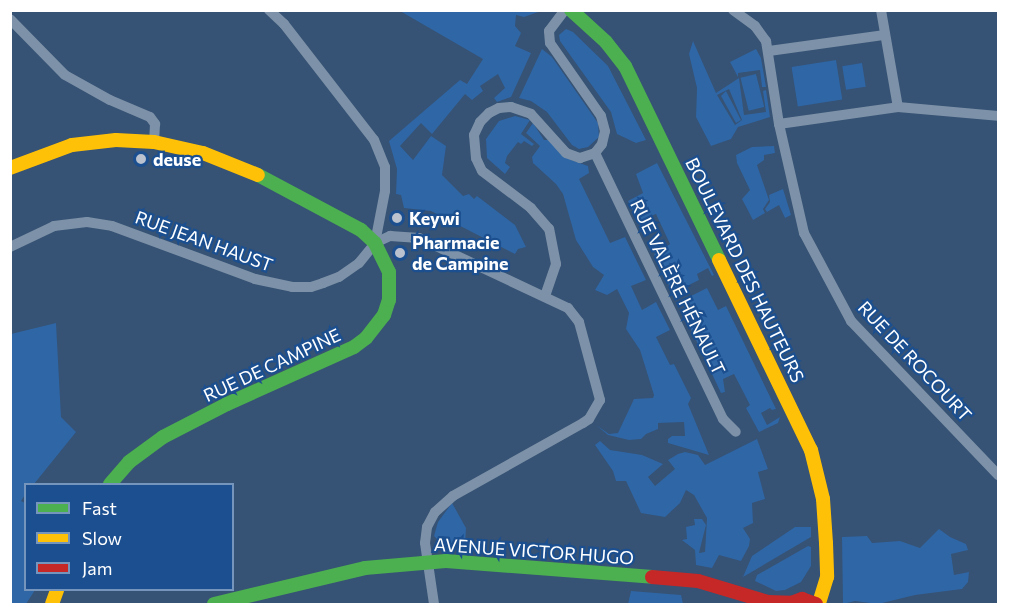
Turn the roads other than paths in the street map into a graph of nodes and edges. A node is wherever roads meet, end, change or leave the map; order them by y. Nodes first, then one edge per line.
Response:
1 (269, 10) edge
2 (565, 10) edge
3 (571, 10) edge
4 (733, 10) edge
5 (881, 10) edge
6 (10, 19) edge
7 (885, 35) junction
8 (769, 51) junction
9 (898, 107) junction
10 (999, 116) edge
11 (779, 124) junction
12 (154, 142) junction
13 (595, 153) junction
14 (11, 168) edge
15 (375, 243) junction
16 (10, 247) edge
17 (545, 296) junction
18 (736, 432) dead end
19 (999, 475) edge
20 (111, 483) edge
21 (428, 561) junction
22 (746, 596) junction
23 (814, 603) edge
24 (214, 604) edge
25 (434, 604) edge
26 (759, 604) edge
27 (790, 604) edge

1 - 15 street
2 - 13 street
3 - 23 street, BOULEVARD DES HAUTEURS
4 - 8 street
5 - 7 street
6 - 12 street
7 - 8 street
7 - 9 street
8 - 11 street, RUE DE ROCOURT
9 - 10 street
9 - 11 street
11 - 19 street, RUE DE ROCOURT
12 - 14 street, RUE DE CAMPINE
12 - 15 street, RUE DE CAMPINE
13 - 17 street
13 - 18 street, RUE VALÈRE HÉNAULT
15 - 16 street, RUE JEAN HAUST
15 - 17 street
15 - 20 street, RUE DE CAMPINE
17 - 21 street
21 - 22 street, AVENUE VICTOR HUGO
21 - 24 street, AVENUE VICTOR HUGO
21 - 25 street
22 - 26 street, AVENUE VICTOR HUGO
22 - 27 street, AVENUE VICTOR HUGO
23 - 27 street

